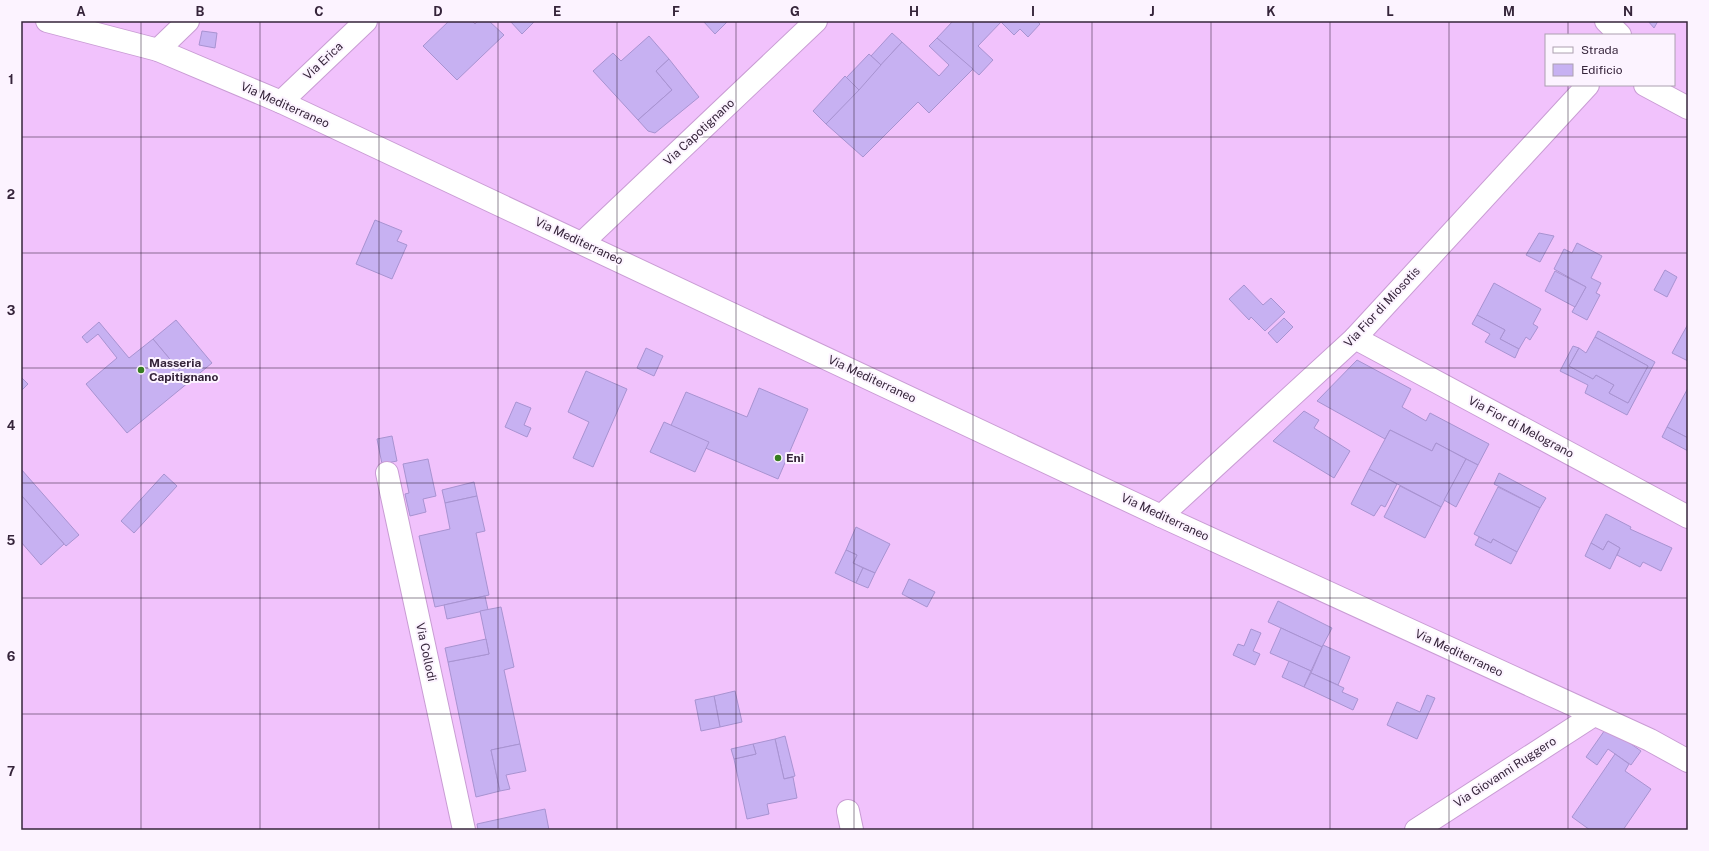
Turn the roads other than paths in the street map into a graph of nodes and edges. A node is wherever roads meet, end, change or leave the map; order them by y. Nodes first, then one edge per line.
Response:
1 (47, 21) edge
2 (188, 21) edge
3 (366, 21) edge
4 (816, 21) edge
5 (1606, 21) edge
6 (1629, 21) edge
7 (1619, 34) edge
8 (1621, 34) edge
9 (158, 50) junction
10 (1587, 86) edge
11 (1647, 86) edge
12 (281, 102) junction
13 (1688, 108) edge
14 (582, 243) junction
15 (1355, 338) junction
16 (387, 473) dead end
17 (1161, 516) junction
18 (1688, 517) edge
19 (1594, 715) junction
20 (1688, 761) edge
21 (464, 830) edge
22 (1416, 830) edge

1 - 9 street, Via Mediterraneo
2 - 9 street
3 - 12 street, Via Erica
4 - 14 street, Via Capotignano
5 - 7 street
6 - 8 street
9 - 12 street, Via Mediterraneo
10 - 15 street, Via Fior di Miosotis
11 - 13 street
12 - 14 street, Via Mediterraneo
14 - 17 street, Via Mediterraneo
15 - 17 street, Via Fior di Miosotis
15 - 18 street, Via Fior di Melograno
16 - 21 street, Via Collodi
17 - 19 street, Via Mediterraneo
19 - 20 street, Via Mediterraneo
19 - 22 street, Via Giovanni Ruggero

